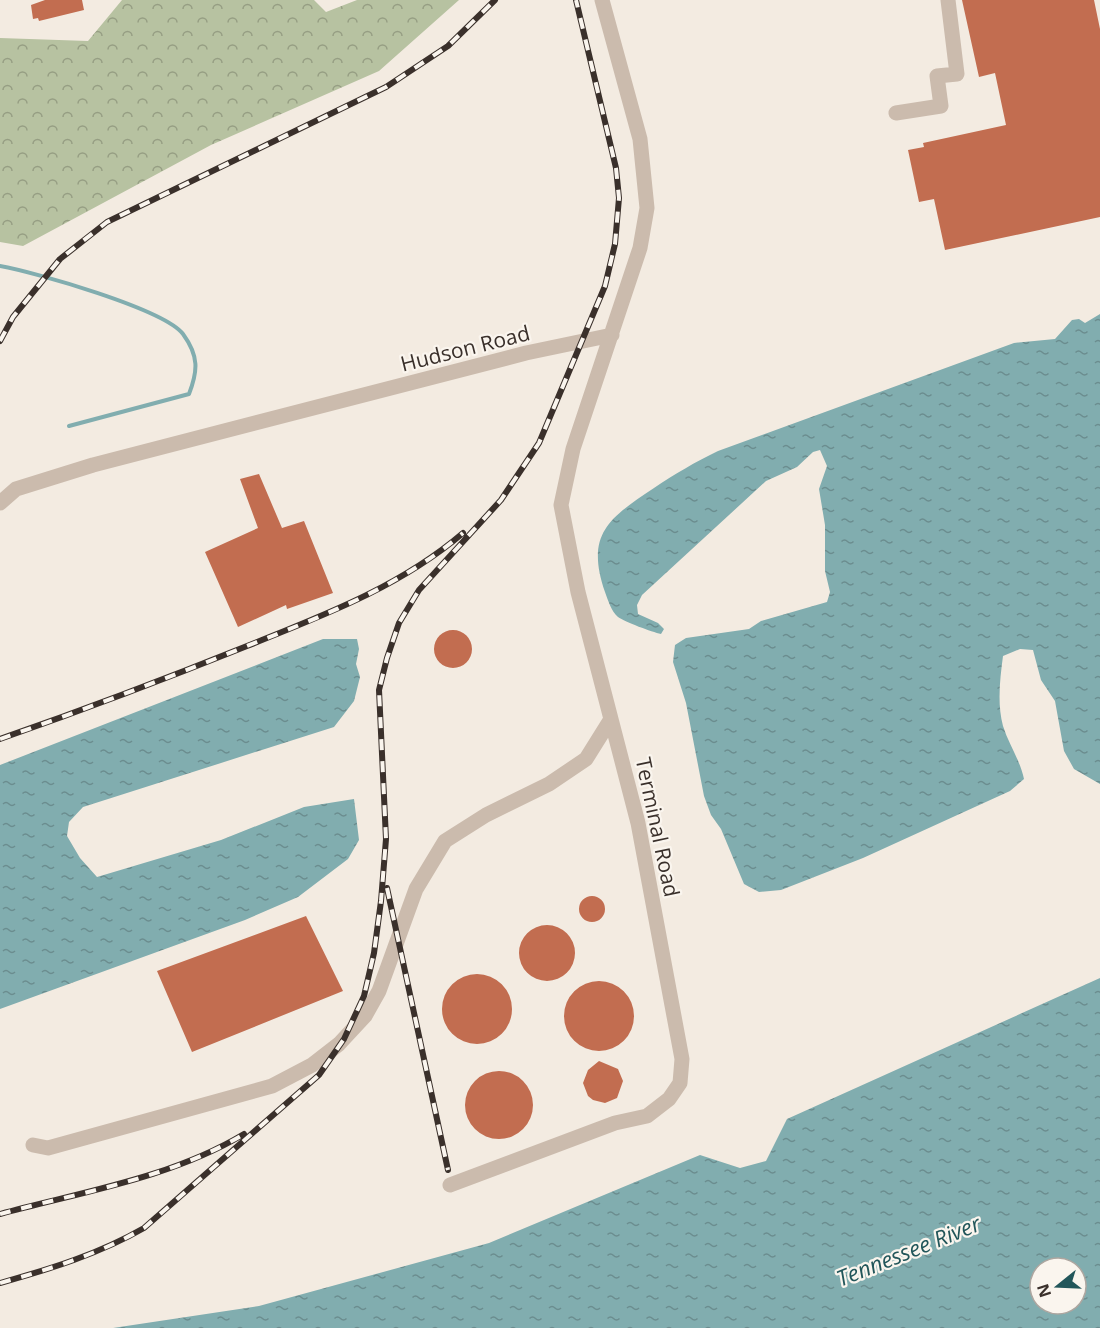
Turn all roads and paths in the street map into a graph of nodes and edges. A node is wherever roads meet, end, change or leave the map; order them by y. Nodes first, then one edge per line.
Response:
1 (602, 0) edge
2 (948, 0) edge
3 (896, 112) dead end
4 (612, 335) junction
5 (0, 503) edge
6 (611, 719) junction
7 (33, 1146) dead end
8 (450, 1185) dead end

1 - 4 street
2 - 3 street
4 - 5 street, Hudson Road
4 - 6 street, Terminal Road
6 - 7 street
6 - 8 street, Terminal Road

